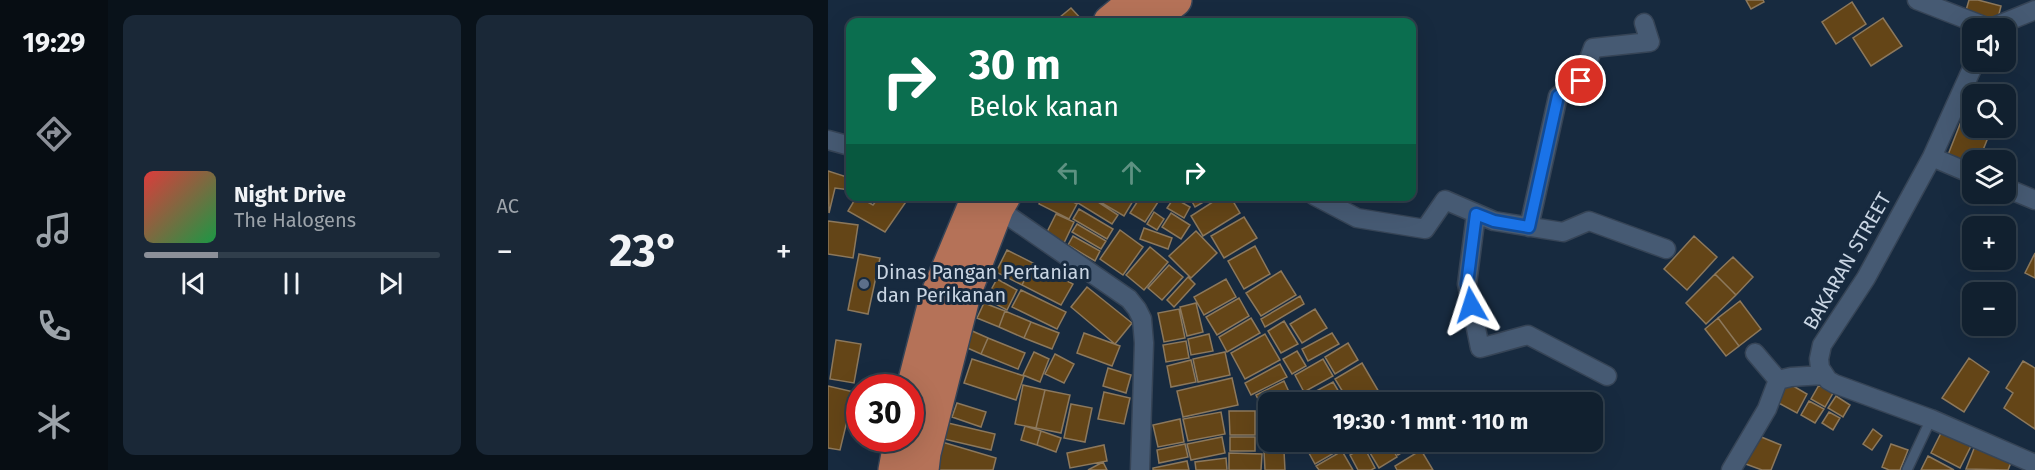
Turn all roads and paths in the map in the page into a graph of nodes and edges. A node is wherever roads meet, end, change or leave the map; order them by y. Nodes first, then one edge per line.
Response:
1 (1137, 0) edge
2 (1175, 0) edge
3 (1917, 0) edge
4 (2035, 10) edge
5 (1115, 18) edge
6 (1152, 18) edge
7 (1964, 18) edge
8 (2015, 18) edge
9 (1644, 23) dead end
10 (1970, 72) edge
11 (828, 140) edge
12 (846, 145) edge
13 (1932, 157) junction
14 (1962, 170) edge
15 (2016, 192) edge
16 (2035, 200) edge
17 (992, 201) edge
18 (993, 201) edge
19 (994, 201) edge
20 (1325, 201) edge
21 (1476, 214) junction
22 (1529, 227) junction
23 (1666, 249) dead end
24 (1755, 353) dead end
25 (917, 374) edge
26 (1824, 375) junction
27 (1607, 376) dead end
28 (1778, 380) junction
29 (1931, 419) junction
30 (898, 452) edge
31 (2035, 464) edge
32 (895, 470) edge
33 (922, 470) edge
34 (1140, 470) edge
35 (1731, 470) edge
36 (1907, 470) edge

1 - 5 highway
2 - 6 highway
3 - 7 street
4 - 8 street
9 - 22 street
10 - 13 street, BAKARAN STREET
11 - 12 street
13 - 14 street
13 - 26 street, BAKARAN STREET
15 - 16 street
17 - 25 highway
18 - 33 highway
19 - 34 street
20 - 21 street
21 - 22 street
21 - 27 street
22 - 23 street
24 - 28 street
26 - 28 street
26 - 29 street
28 - 35 street
29 - 31 street
29 - 36 lane
30 - 32 highway

